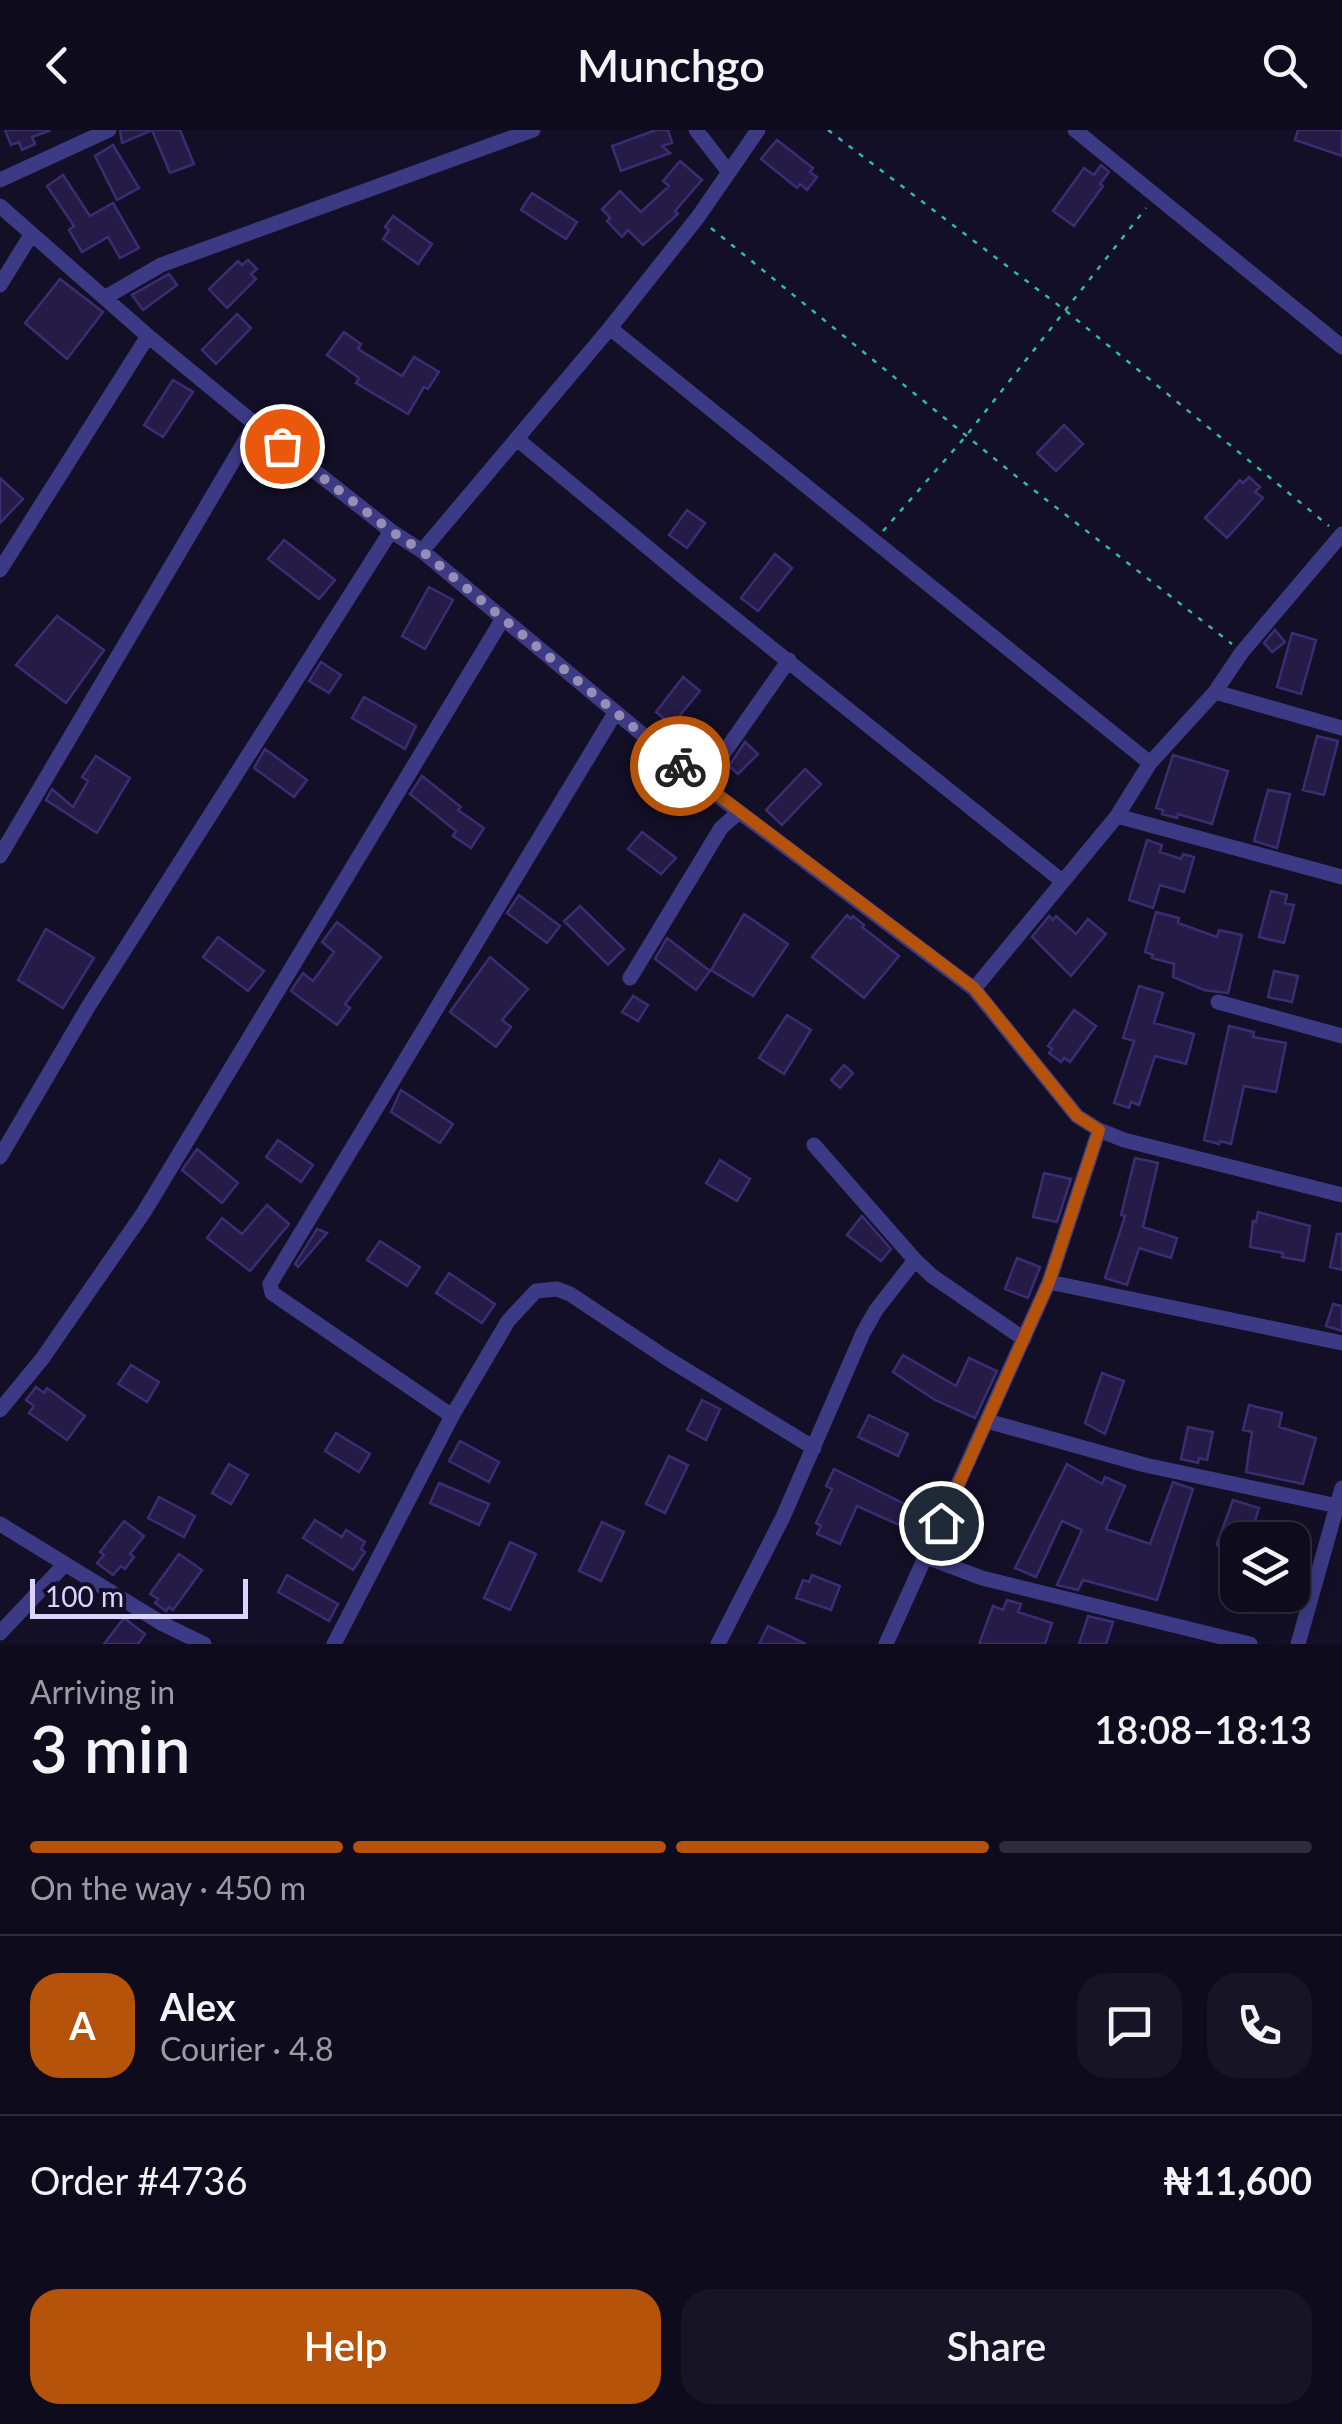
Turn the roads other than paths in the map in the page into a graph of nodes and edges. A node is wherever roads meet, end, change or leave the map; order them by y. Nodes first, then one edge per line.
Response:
1 (109, 130) edge
2 (533, 130) edge
3 (696, 130) edge
4 (758, 130) edge
5 (1075, 130) edge
6 (728, 171) junction
7 (0, 180) edge
8 (0, 206) edge
9 (31, 234) junction
10 (0, 285) edge
11 (106, 297) junction
12 (610, 328) junction
13 (148, 336) junction
14 (1342, 347) edge
15 (254, 424) junction
16 (518, 438) junction
17 (391, 531) junction
18 (1341, 535) edge
19 (422, 551) junction
20 (0, 570) edge
21 (502, 620) junction
22 (790, 660) junction
23 (1215, 692) junction
24 (615, 713) junction
25 (1342, 728) edge
26 (1150, 763) junction
27 (702, 784) junction
28 (739, 812) junction
29 (1117, 816) junction
30 (0, 856) edge
31 (1342, 877) edge
32 (1062, 881) junction
33 (630, 978) dead end
34 (974, 988) junction
35 (1218, 1002) dead end
36 (1342, 1036) edge
37 (1099, 1130) junction
38 (814, 1144) dead end
39 (0, 1157) edge
40 (1342, 1196) edge
41 (916, 1260) junction
42 (1049, 1282) junction
43 (1024, 1339) junction
44 (1342, 1344) edge
45 (0, 1410) edge
46 (452, 1416) junction
47 (987, 1421) junction
48 (814, 1448) junction
49 (1342, 1488) edge
50 (1339, 1506) edge
51 (0, 1524) edge
52 (926, 1557) junction
53 (65, 1564) junction
54 (0, 1634) edge
55 (183, 1640) edge
56 (204, 1644) edge
57 (334, 1644) edge
58 (718, 1644) edge
59 (886, 1644) edge
60 (1250, 1644) edge
61 (1298, 1644) edge

1 - 7 street
2 - 11 street
3 - 6 street
4 - 6 street
5 - 14 street
6 - 12 street
8 - 9 street
9 - 10 street
9 - 11 street
11 - 13 street
12 - 16 street
12 - 26 street
13 - 15 street
13 - 20 street
15 - 17 street
15 - 30 street
16 - 19 street
16 - 22 street
17 - 19 street
17 - 39 street
18 - 23 street
19 - 21 street
21 - 24 street
21 - 45 street
22 - 27 street
22 - 32 street
23 - 25 street
23 - 26 street
24 - 27 street
24 - 46 street
26 - 29 street
27 - 28 street
28 - 33 street
28 - 34 street
29 - 31 street
29 - 32 street
32 - 34 street
34 - 37 street
35 - 36 street
37 - 40 street
37 - 42 street
38 - 41 street
41 - 43 street
41 - 48 street
42 - 43 street
42 - 44 street
43 - 47 street
46 - 48 street
46 - 57 street
47 - 50 street
47 - 52 street
48 - 58 street
49 - 50 street
50 - 61 street
51 - 53 street
52 - 59 street
52 - 60 street
53 - 54 street
53 - 55 street
55 - 56 street

